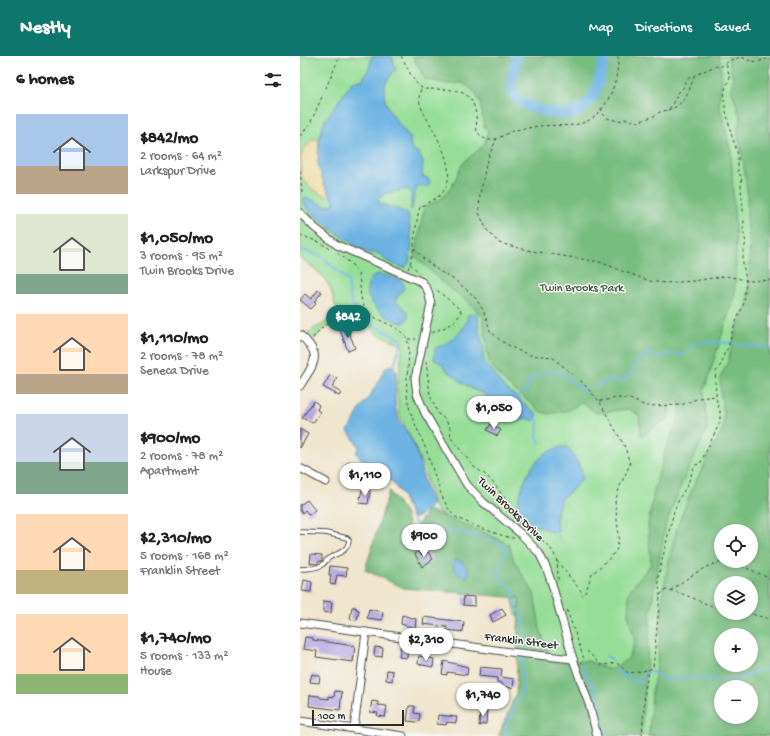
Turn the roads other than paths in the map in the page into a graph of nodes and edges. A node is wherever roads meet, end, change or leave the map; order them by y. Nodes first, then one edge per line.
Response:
1 (300, 213) edge
2 (300, 335) edge
3 (300, 386) edge
4 (300, 468) edge
5 (326, 482) dead end
6 (300, 532) edge
7 (300, 569) edge
8 (300, 623) edge
9 (366, 632) junction
10 (573, 659) junction
11 (300, 721) edge
12 (354, 729) junction
13 (366, 734) edge
14 (402, 736) edge
15 (597, 736) edge

1 - 10 street, Twin Brooks Drive
2 - 3 street
4 - 5 street
6 - 7 lane
8 - 9 street, Franklin Street
9 - 10 street, Franklin Street
9 - 12 street
10 - 15 street, Twin Brooks Drive
11 - 12 street
12 - 13 street
13 - 14 street

